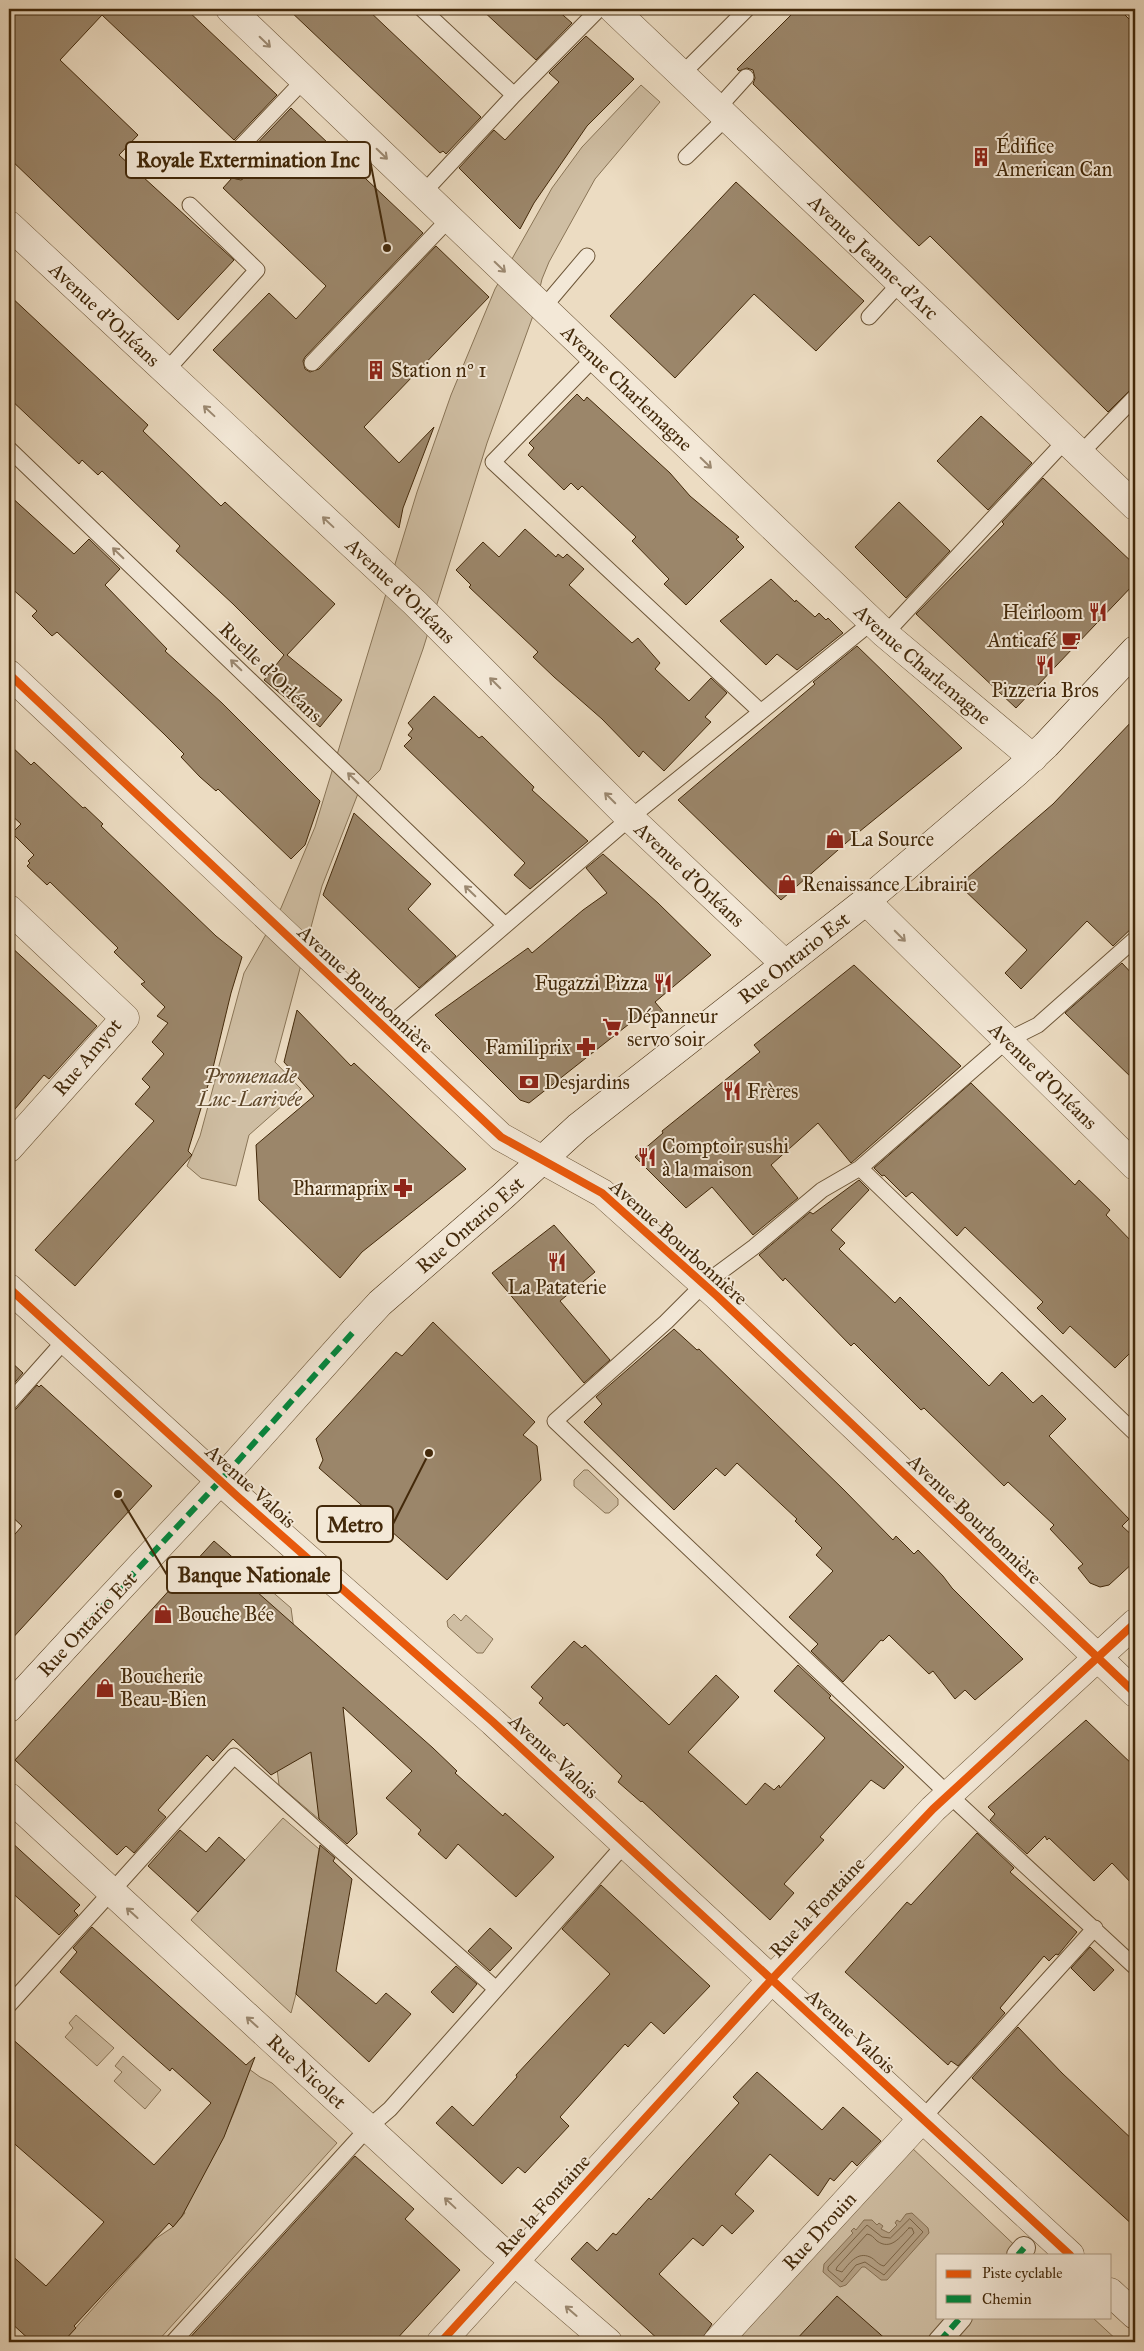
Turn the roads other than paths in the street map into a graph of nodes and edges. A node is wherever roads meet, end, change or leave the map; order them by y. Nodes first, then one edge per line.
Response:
1 (230, 9) edge
2 (422, 9) edge
3 (599, 9) edge
4 (613, 9) edge
5 (747, 9) edge
6 (682, 74) junction
7 (746, 78) dead end
8 (304, 80) junction
9 (514, 95) junction
10 (722, 113) junction
11 (686, 157) dead end
12 (239, 171) dead end
13 (423, 193) junction
14 (190, 205) dead end
15 (450, 218) junction
16 (9, 226) edge
17 (587, 256) dead end
18 (901, 282) junction
19 (543, 308) junction
20 (869, 317) dead end
21 (595, 357) junction
22 (312, 363) dead end
23 (166, 371) junction
24 (1135, 397) edge
25 (1073, 447) junction
26 (9, 449) edge
27 (1135, 506) edge
28 (878, 628) junction
29 (1135, 650) edge
30 (9, 674) edge
31 (761, 712) junction
32 (1033, 758) junction
33 (630, 818) junction
34 (866, 901) junction
35 (9, 909) edge
36 (505, 925) junction
37 (1135, 939) edge
38 (785, 964) junction
39 (385, 1029) junction
40 (1006, 1041) junction
41 (9, 1148) edge
42 (542, 1160) junction
43 (1135, 1166) edge
44 (860, 1168) junction
45 (704, 1284) junction
46 (9, 1288) edge
47 (66, 1339) junction
48 (9, 1403) edge
49 (1135, 1433) edge
50 (220, 1481) junction
51 (1135, 1623) edge
52 (1098, 1658) junction
53 (1135, 1694) edge
54 (9, 1708) edge
55 (948, 1794) junction
56 (9, 1797) edge
57 (625, 1844) junction
58 (110, 1892) junction
59 (1095, 1928) junction
60 (1135, 1967) edge
61 (772, 1979) junction
62 (495, 1988) junction
63 (9, 2005) edge
64 (922, 2119) junction
65 (368, 2128) junction
66 (1069, 2254) edge
67 (513, 2261) junction
68 (1112, 2294) edge
69 (1135, 2315) edge
70 (960, 2318) edge
71 (173, 2342) edge
72 (441, 2342) edge
73 (608, 2342) edge
74 (717, 2342) edge
75 (939, 2342) edge

1 -> 8 street, Avenue Charlemagne
2 - 9 lane
3 - 9 lane
4 - 6 street, Avenue Jeanne-d'Arc
5 - 6 lane
6 - 10 street, Avenue Jeanne-d'Arc
7 - 10 lane
8 - 12 lane
8 -> 13 street, Avenue Charlemagne
9 - 13 lane
10 - 11 lane
10 - 18 street, Avenue Jeanne-d'Arc
13 - 15 street, Avenue Charlemagne
14 - 23 lane
15 -> 19 street, Avenue Charlemagne
15 - 22 lane
16 - 23 street, Avenue d'Orléans
17 - 19 lane
18 - 20 lane
18 - 25 street, Avenue Jeanne-d'Arc
19 - 21 street, Avenue Charlemagne
21 -> 28 street, Avenue Charlemagne
21 - 31 lane
33 -> 23 street, Avenue d'Orléans
24 - 25 lane
25 - 27 street, Avenue Jeanne-d'Arc
25 - 28 lane
36 -> 26 lane, Ruelle d'Orléans
28 - 31 lane
28 - 32 street, Avenue Charlemagne
29 - 32 street, Rue Ontario Est
30 - 39 street, Avenue Bourbonnière
31 - 33 lane
32 - 34 street, Rue Ontario Est
33 - 36 lane
33 - 38 street, Avenue d'Orléans
34 - 38 street, Rue Ontario Est
34 -> 40 street, Avenue d'Orléans
35 - 41 street, Rue Amyot
36 - 39 lane
37 - 40 lane
38 - 42 street, Rue Ontario Est
39 - 42 street, Avenue Bourbonnière
40 - 43 street, Avenue d'Orléans
40 - 44 lane
42 - 45 street, Avenue Bourbonnière
42 - 50 street, Rue Ontario Est
44 - 45 lane
44 - 49 lane
45 - 52 street, Avenue Bourbonnière
45 - 55 lane
46 - 47 street, Avenue Valois
47 - 48 lane
47 - 50 street, Avenue Valois
50 - 54 street, Rue Ontario Est
50 - 57 street, Avenue Valois
51 - 52 street, Rue la Fontaine
52 - 53 street, Avenue Bourbonnière
52 - 55 street, Rue la Fontaine
55 - 59 lane
55 - 61 street, Rue la Fontaine
56 - 58 street, Rue Nicolet
57 - 61 street, Avenue Valois
57 - 62 lane
58 - 62 lane
58 - 63 lane
65 -> 58 street, Rue Nicolet
59 - 60 lane
59 - 64 lane
61 - 64 street, Avenue Valois
61 - 67 street, Rue la Fontaine
62 - 65 lane
64 - 66 street, Avenue Valois
64 - 74 street, Rue Drouin
67 -> 65 street, Rue Nicolet
65 - 71 lane
67 - 72 street, Rue la Fontaine
73 -> 67 street, Rue Nicolet
68 - 69 street
70 - 75 street

